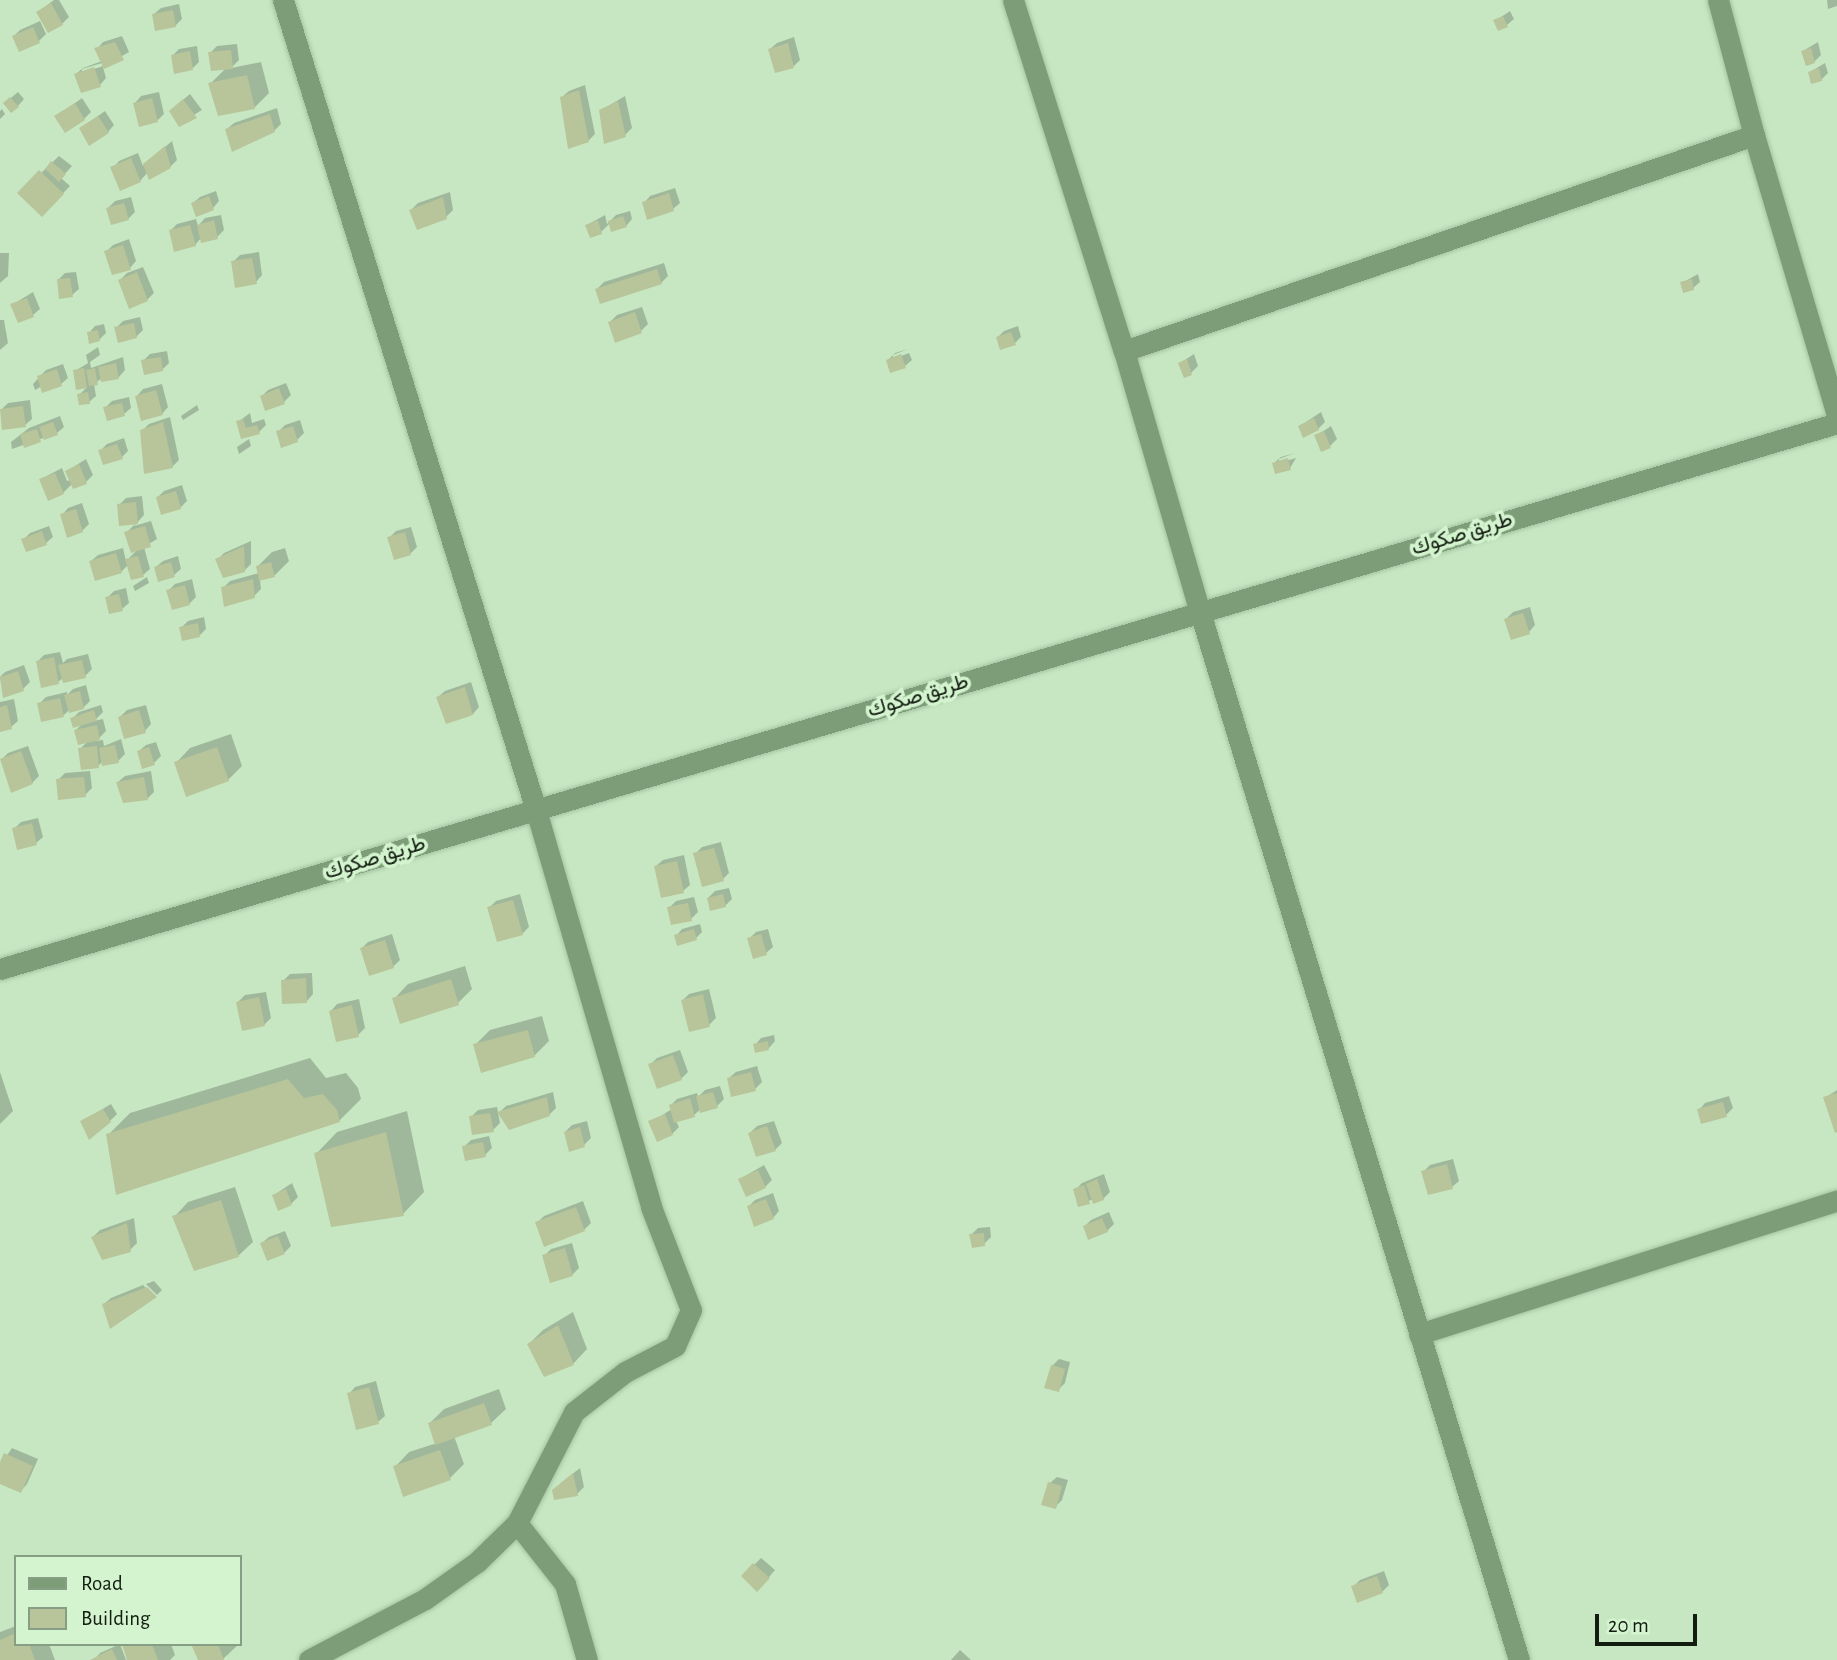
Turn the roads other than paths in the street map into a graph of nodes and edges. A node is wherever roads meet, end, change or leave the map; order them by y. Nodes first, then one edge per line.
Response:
1 (283, 0) edge
2 (1013, 0) edge
3 (1718, 0) edge
4 (1754, 135) junction
5 (1124, 351) junction
6 (1837, 415) edge
7 (1837, 423) edge
8 (1200, 612) junction
9 (536, 810) junction
10 (0, 969) edge
11 (1837, 1201) edge
12 (1419, 1334) junction
13 (517, 1522) junction
14 (309, 1660) edge
15 (587, 1660) edge
16 (1519, 1660) edge

1 - 9 street
2 - 5 street
3 - 4 street
4 - 5 street
4 - 6 street
5 - 8 street
7 - 8 street, طريق صكوك
8 - 9 street, طريق صكوك
8 - 12 street
9 - 10 street, طريق صكوك
9 - 13 street
11 - 12 street
12 - 16 street
13 - 14 street
13 - 15 street

